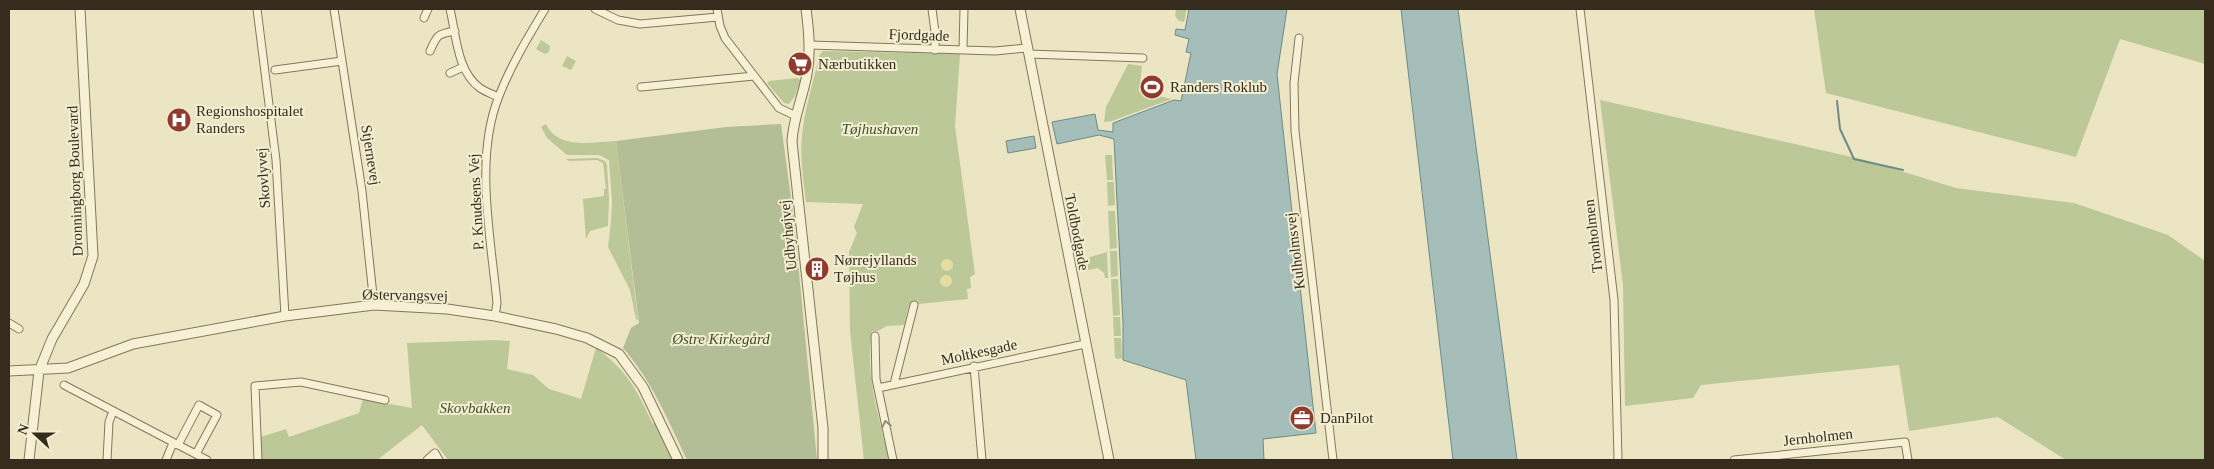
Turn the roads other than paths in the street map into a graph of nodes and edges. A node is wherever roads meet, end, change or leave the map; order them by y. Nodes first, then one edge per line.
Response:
1 (80, 9) edge
2 (257, 9) edge
3 (334, 9) edge
4 (428, 9) edge
5 (450, 9) edge
6 (545, 9) edge
7 (595, 9) edge
8 (717, 9) edge
9 (806, 9) edge
10 (932, 9) edge
11 (964, 9) edge
12 (1020, 9) edge
13 (1580, 9) edge
14 (718, 17) junction
15 (424, 18) dead end
16 (455, 30) junction
17 (1299, 38) dead end
18 (810, 45) junction
19 (935, 50) junction
20 (963, 50) junction
21 (430, 51) dead end
22 (1028, 51) junction
23 (1143, 58) dead end
24 (342, 61) junction
25 (463, 67) junction
26 (275, 70) dead end
27 (450, 73) dead end
28 (754, 76) junction
29 (641, 87) dead end
30 (498, 97) junction
31 (796, 116) junction
32 (374, 305) junction
33 (914, 305) dead end
34 (285, 316) junction
35 (495, 316) junction
36 (9, 323) edge
37 (19, 329) dead end
38 (875, 336) dead end
39 (1085, 344) junction
40 (974, 366) junction
41 (9, 371) edge
42 (39, 371) junction
43 (894, 384) junction
44 (64, 385) dead end
45 (878, 388) junction
46 (385, 400) dead end
47 (113, 411) junction
48 (175, 444) junction
49 (196, 454) junction
50 (29, 460) edge
51 (107, 460) edge
52 (166, 460) edge
53 (207, 460) edge
54 (258, 460) edge
55 (426, 460) edge
56 (439, 460) edge
57 (678, 460) edge
58 (823, 460) edge
59 (893, 460) edge
60 (982, 460) edge
61 (1109, 460) edge
62 (1333, 460) edge
63 (1618, 460) edge
64 (1734, 460) edge
65 (1908, 460) edge

1 - 42 street, Dronningborg Boulevard
2 - 34 street, Skovlyvej
3 - 24 street, Stjernevej
4 - 15 street
5 - 16 street
6 - 30 street, P. Knudsens Vej
7 - 14 street
8 - 14 street
9 - 18 street, Udbyhøjvej
10 - 19 street
11 - 20 street
12 - 22 street, Toldbodgade
13 - 63 street, Tronholmen
14 - 28 street
16 - 21 street
16 - 25 street
17 - 62 street, Kulholmsvej
18 - 19 street, Fjordgade
18 - 31 street, Udbyhøjvej
19 - 20 street, Fjordgade
20 - 22 street, Fjordgade
22 - 23 street, Fjordgade
22 - 39 street, Toldbodgade
24 - 26 street
24 - 32 street, Stjernevej
25 - 27 street
25 - 30 street
28 - 29 street
28 - 31 street
30 - 35 street, P. Knudsens Vej
31 - 58 street, Udbyhøjvej
32 - 34 street, Østervangsvej
32 - 35 street, Østervangsvej
33 - 43 street
34 - 42 street, Østervangsvej
35 - 57 street, Østervangsvej
36 - 37 street
38 - 45 street
39 - 40 street, Moltkesgade
39 - 61 street, Toldbodgade
40 - 43 street, Moltkesgade
40 - 60 street
41 - 42 street, Østervangsvej
42 - 50 street, Dronningborg Boulevard
43 - 45 street, Moltkesgade
44 - 47 street
59 -> 45 street
46 - 54 street
47 - 48 street
47 - 51 street
48 - 49 street
48 - 49 street
48 - 52 street
49 - 53 street
55 - 56 street
64 - 65 street, Jernholmen

